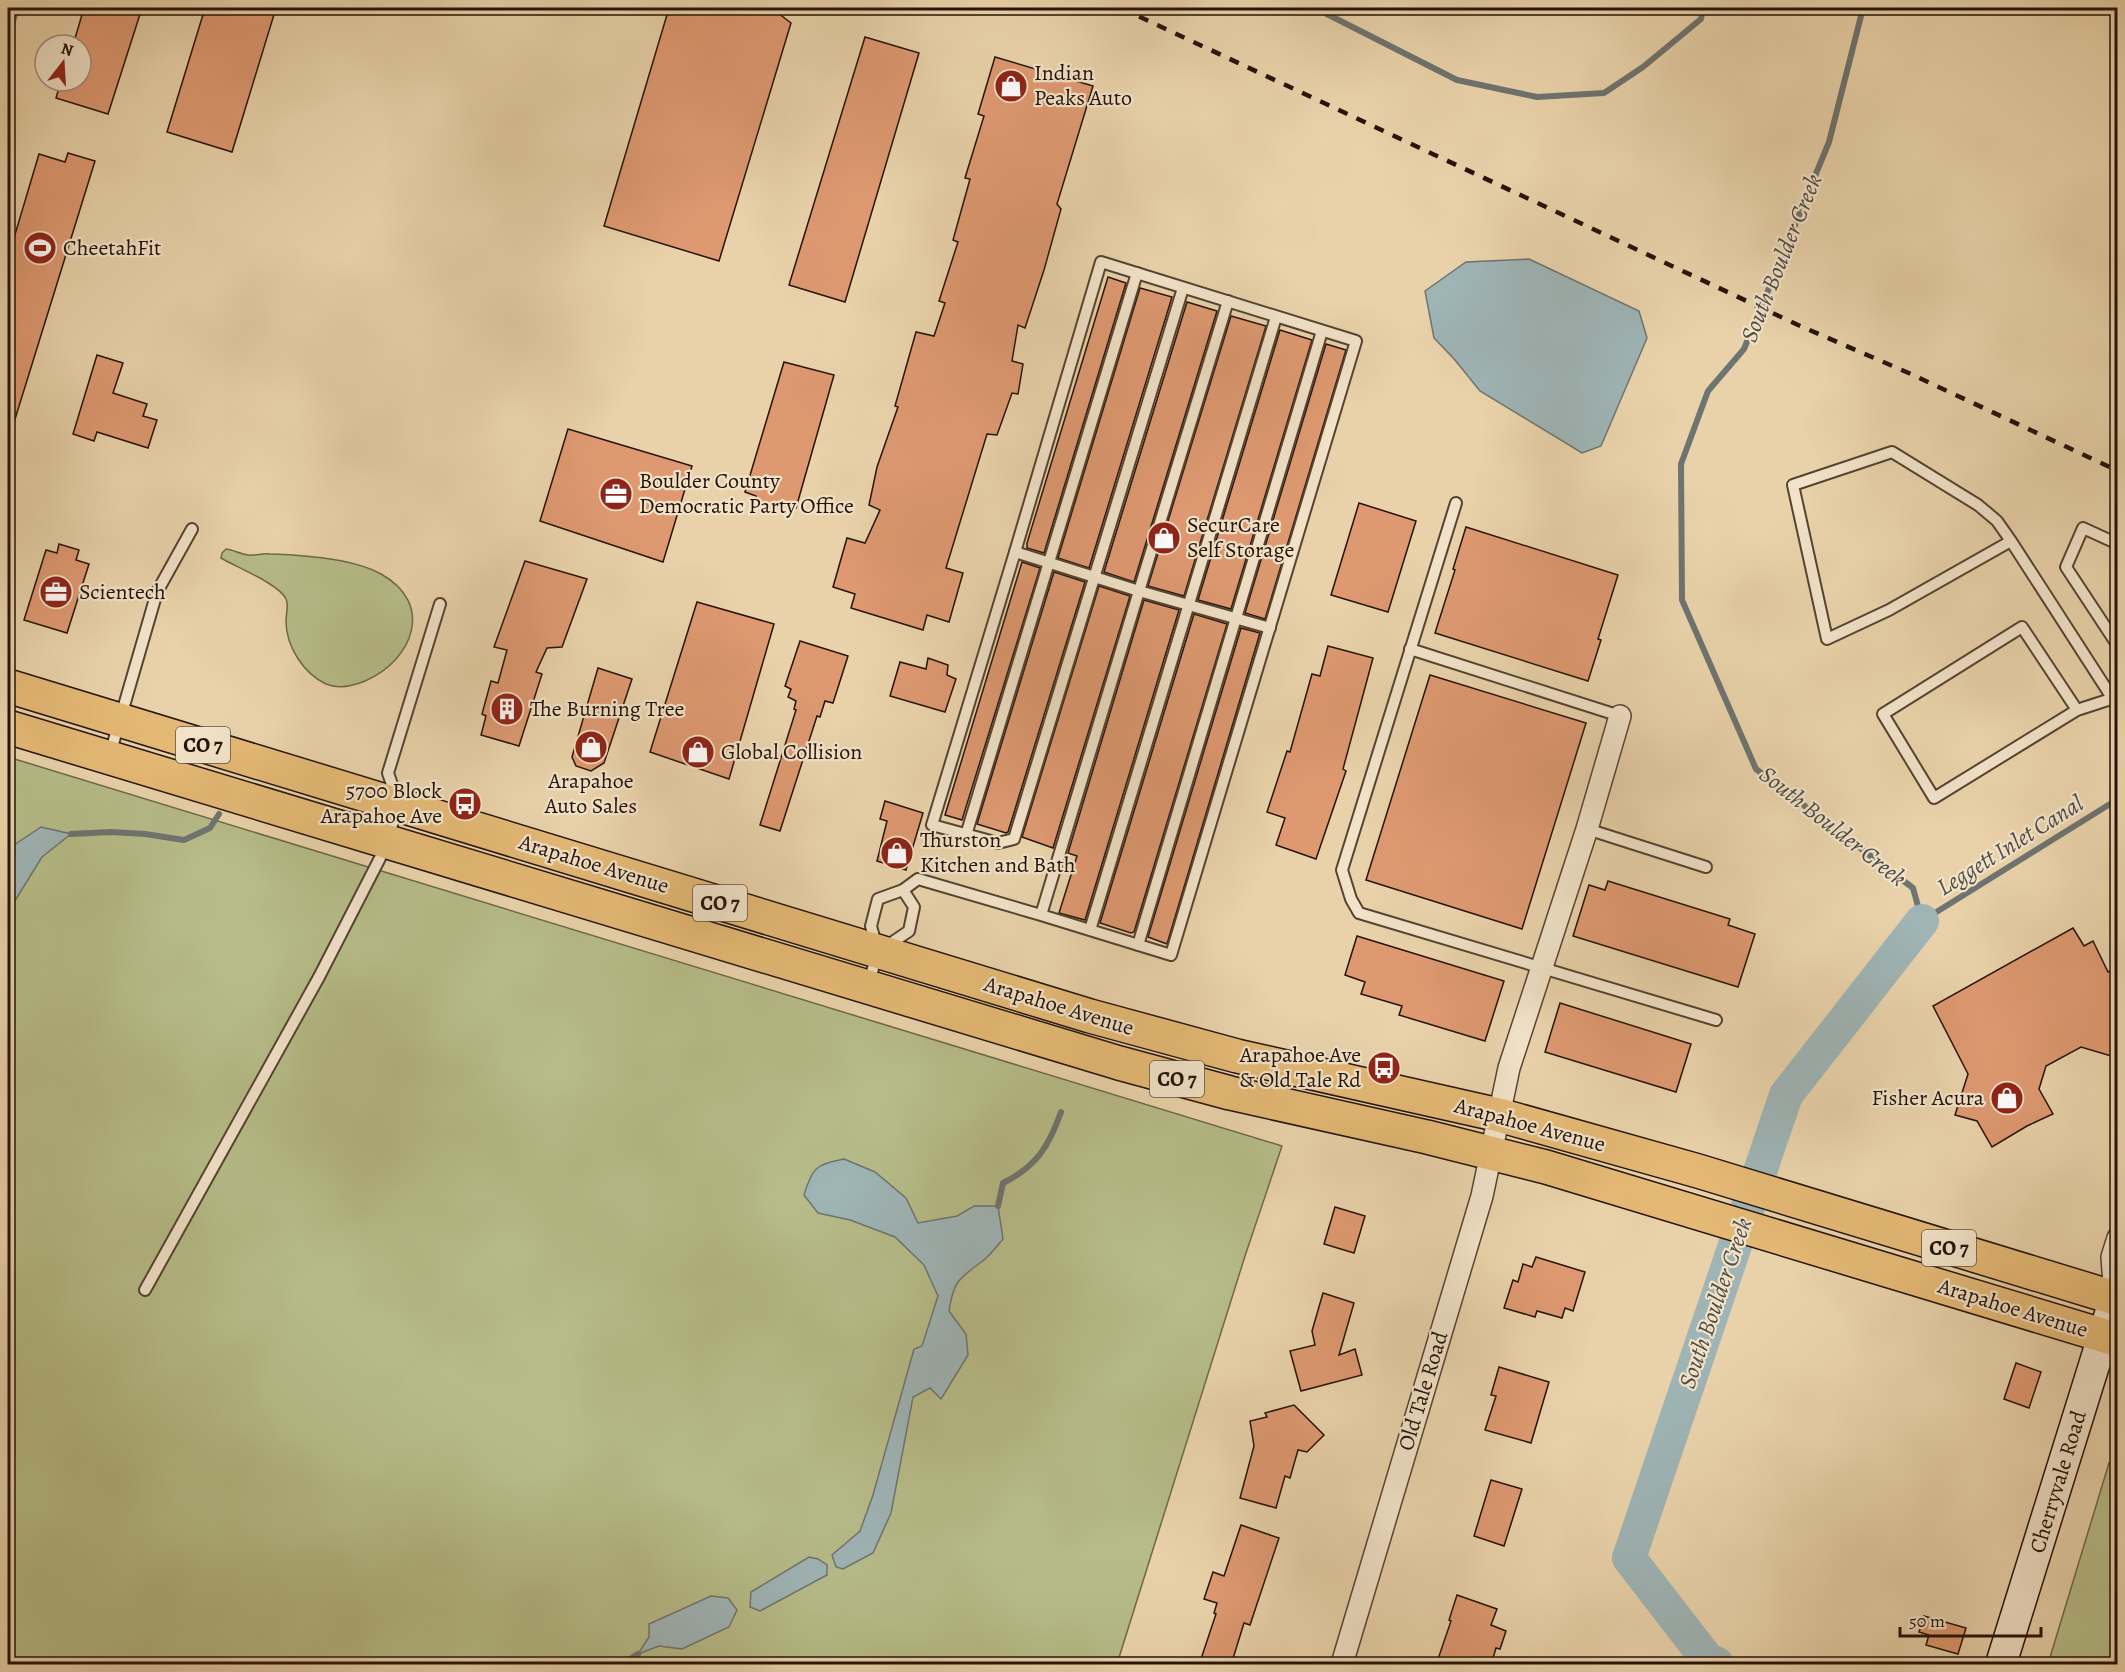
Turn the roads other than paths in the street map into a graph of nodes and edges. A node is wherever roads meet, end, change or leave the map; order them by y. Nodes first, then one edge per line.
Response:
1 (1137, 273) junction
2 (1183, 288) junction
3 (1228, 301) junction
4 (1276, 316) junction
5 (1322, 331) junction
6 (1456, 503) dead end
7 (192, 529) dead end
8 (2011, 541) junction
9 (2118, 544) edge
10 (1015, 552) junction
11 (1049, 563) junction
12 (1094, 577) junction
13 (1139, 591) junction
14 (440, 604) dead end
15 (1189, 605) junction
16 (1235, 618) junction
17 (1270, 628) junction
18 (2118, 646) edge
19 (1410, 650) junction
20 (8, 686) edge
21 (2116, 700) edge
22 (2076, 710) junction
23 (1620, 716) joint
24 (119, 720) junction
25 (8, 727) edge
26 (109, 757) junction
27 (399, 805) junction
28 (1587, 829) junction
29 (966, 835) junction
30 (387, 841) junction
31 (1706, 867) dead end
32 (903, 890) junction
33 (1041, 915) junction
34 (1090, 930) junction
35 (1138, 945) junction
36 (878, 952) junction
37 (1542, 967) junction
38 (867, 988) junction
39 (1716, 1020) dead end
40 (1499, 1115) junction
41 (1491, 1152) junction
42 (2118, 1238) edge
43 (145, 1290) dead end
44 (2117, 1297) edge
45 (2111, 1338) edge
46 (1342, 1665) edge
47 (2001, 1665) edge

1 - 2 lane
1 - 10 lane
1 - 11 lane
2 - 3 lane
2 - 12 lane
3 - 4 lane
3 - 13 lane
4 - 5 lane
4 - 15 lane
5 - 16 lane
5 - 17 lane
6 - 19 lane
7 - 24 lane
8 - 8 lane
8 - 21 lane
9 - 18 lane
10 - 11 lane
10 - 29 lane
11 - 12 lane
11 - 29 lane
12 - 13 lane
12 - 29 lane
13 - 15 lane
13 - 33 lane
14 - 27 lane
15 - 16 lane
15 - 34 lane
16 - 17 lane
16 - 35 lane
17 - 35 lane
19 - 23 lane
19 - 37 lane
20 - 24 main road, Arapahoe Avenue / CO 7
21 - 22 lane
22 - 22 lane
23 - 28 street, Old Tale Road
24 - 26 lane
24 - 27 main road, Arapahoe Avenue / CO 7
25 - 26 main road, Arapahoe Avenue / CO 7
26 - 30 main road, Arapahoe Avenue / CO 7
27 - 30 lane
27 - 36 main road, Arapahoe Avenue / CO 7
28 - 31 lane
28 - 37 street, Old Tale Road
30 - 38 main road, Arapahoe Avenue / CO 7
30 - 43 lane
32 - 33 lane
32 - 36 lane
32 - 36 lane
33 - 34 lane
34 - 35 lane
36 - 38 lane
36 - 40 main road, Arapahoe Avenue / CO 7
37 - 39 lane
37 - 40 street, Old Tale Road
38 - 41 main road, Arapahoe Avenue / CO 7
40 - 41 street, Old Tale Road
40 - 44 main road, Arapahoe Avenue / CO 7
41 - 45 main road, Arapahoe Avenue / CO 7
41 - 46 street, Old Tale Road
42 - 44 street
44 - 45 street, Cherryvale Road
45 - 47 street, Cherryvale Road

